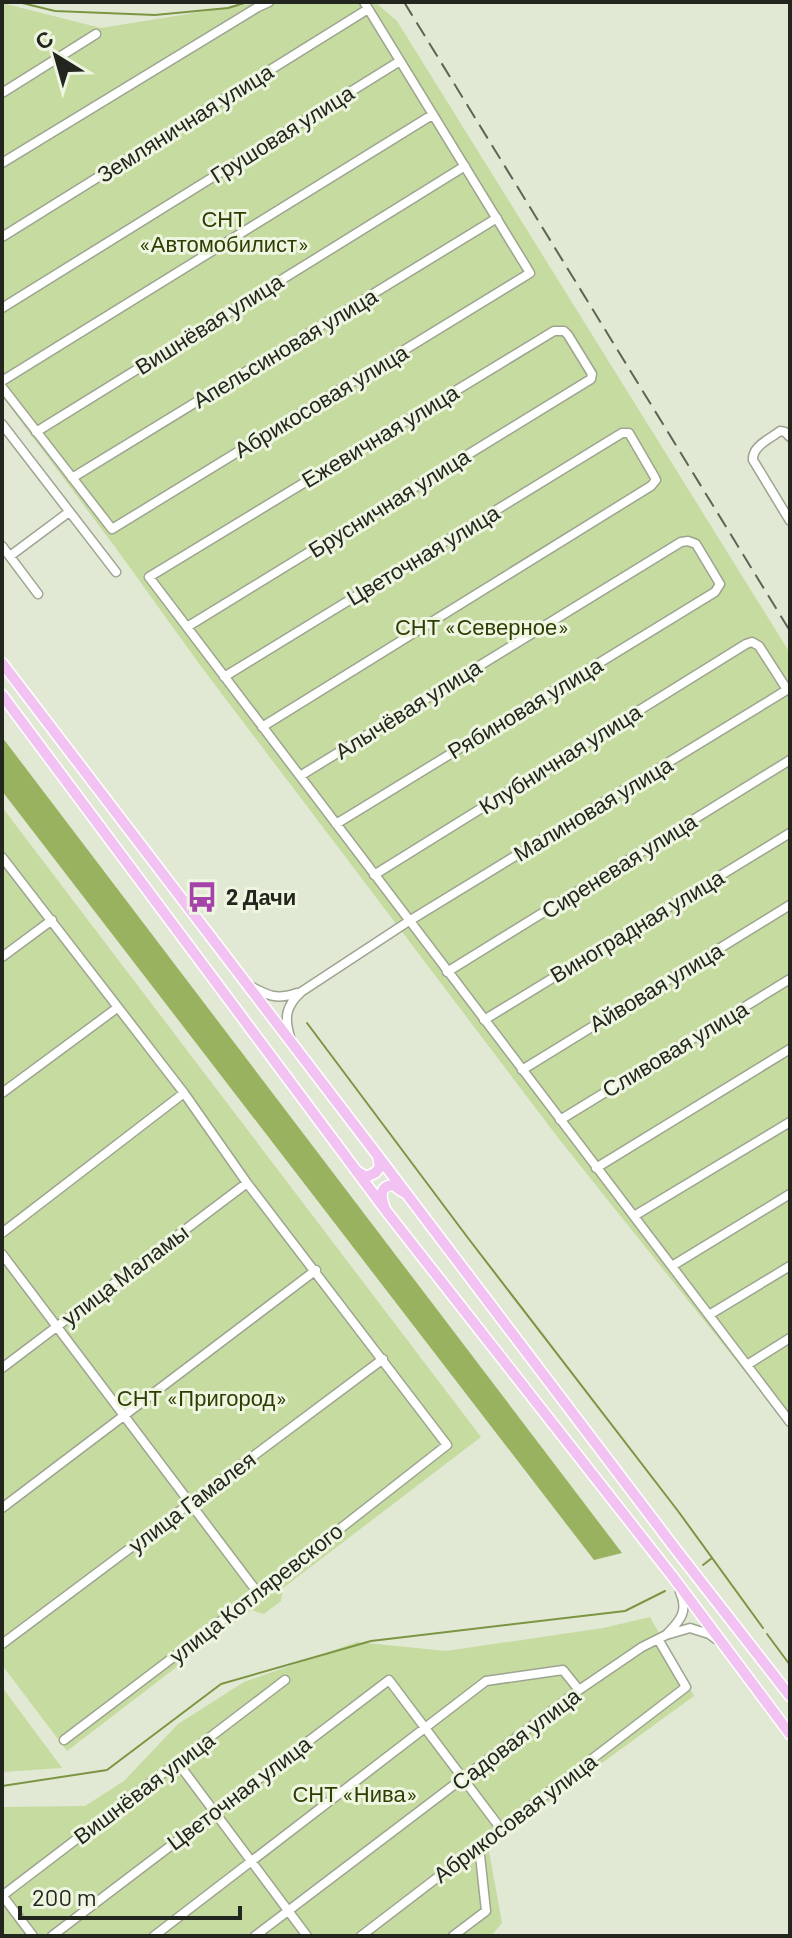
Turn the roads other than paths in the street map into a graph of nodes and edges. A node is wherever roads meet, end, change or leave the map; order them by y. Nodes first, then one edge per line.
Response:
1 (269, 2) edge
2 (366, 6) edge
3 (96, 34) dead end
4 (400, 61) junction
5 (2, 93) edge
6 (432, 115) junction
7 (2, 163) edge
8 (465, 166) junction
9 (497, 218) junction
10 (2, 237) edge
11 (2, 308) edge
12 (591, 379) joint
13 (2, 381) edge
14 (2, 387) edge
15 (2, 424) edge
16 (36, 432) junction
17 (787, 434) edge
18 (72, 478) junction
19 (790, 501) edge
20 (781, 507) junction
21 (69, 512) junction
22 (790, 521) edge
23 (681, 542) joint
24 (2, 546) edge
25 (10, 556) junction
26 (116, 572) dead end
27 (38, 594) dead end
28 (187, 627) junction
29 (2, 663) edge
30 (224, 677) junction
31 (2, 695) edge
32 (777, 696) joint
33 (262, 727) junction
34 (790, 760) edge
35 (300, 776) junction
36 (336, 824) junction
37 (790, 833) edge
38 (2, 857) edge
39 (374, 875) junction
40 (790, 905) edge
41 (52, 920) junction
42 (409, 921) junction
43 (2, 957) edge
44 (447, 972) junction
45 (790, 979) edge
46 (247, 985) junction
47 (301, 992) junction
48 (117, 1008) junction
49 (484, 1020) junction
50 (292, 1043) junction
51 (790, 1049) edge
52 (522, 1070) junction
53 (2, 1093) edge
54 (184, 1093) junction
55 (560, 1120) junction
56 (790, 1122) edge
57 (378, 1156) junction
58 (596, 1168) junction
59 (356, 1171) junction
60 (247, 1183) junction
61 (790, 1194) edge
62 (408, 1195) junction
63 (387, 1212) junction
64 (634, 1216) junction
65 (2, 1233) edge
66 (2, 1254) edge
67 (672, 1266) junction
68 (790, 1266) edge
69 (316, 1270) junction
70 (709, 1315) junction
71 (57, 1327) junction
72 (790, 1338) edge
73 (383, 1359) junction
74 (747, 1365) junction
75 (2, 1368) edge
76 (125, 1415) junction
77 (788, 1416) edge
78 (190, 1504) junction
79 (2, 1508) edge
80 (673, 1577) junction
81 (258, 1593) junction
82 (662, 1637) junction
83 (2, 1644) edge
84 (727, 1648) junction
85 (285, 1680) dead end
86 (579, 1690) junction
87 (790, 1696) edge
88 (425, 1728) junction
89 (790, 1734) edge
90 (64, 1740) dead end
91 (178, 1763) junction
92 (462, 1779) junction
93 (214, 1812) junction
94 (501, 1829) junction
95 (479, 1846) junction
96 (250, 1861) junction
97 (2, 1895) edge
98 (287, 1911) junction
99 (33, 1936) edge
100 (52, 1936) edge
101 (154, 1936) edge
102 (255, 1936) edge
103 (307, 1936) edge
104 (361, 1936) edge
105 (453, 1936) edge

1 - 7 street
2 - 4 street
2 - 10 street, Земляничная улица
3 - 5 street
4 - 6 street
4 - 11 street, Грушовая улица
6 - 8 street
6 - 13 street
8 - 9 street
8 - 16 street, Вишнёвая улица
9 - 18 street, Апельсиновая улица
9 - 18 street, Абрикосовая улица
12 - 28 street, Брусничная улица
12 - 28 street, Ежевичная улица
14 - 16 street
15 - 21 street
16 - 18 street
17 - 20 street
19 - 20 street
20 - 22 street
21 - 25 street
21 - 26 street
23 - 35 street, Алычёвая улица
23 - 36 street, Рябиновая улица
24 - 25 street
25 - 27 street
28 - 30 street
29 - 46 main road
30 - 33 street
30 - 33 street, Цветочная улица
31 - 59 main road
32 - 39 street, Клубничная улица
32 - 42 street, Малиновая улица
33 - 35 street
34 - 44 street, Сиреневая улица
35 - 36 street
36 - 39 street
37 - 49 street, Виноградная улица
38 - 41 street
39 - 42 street
40 - 52 street, Айвовая улица
41 - 43 street
41 - 48 street
42 - 44 street
42 - 47 street, Малиновая улица
44 - 49 street
45 - 55 street, Сливовая улица
46 - 47 street
46 - 50 main road
47 - 50 street
48 - 53 street
48 - 54 street
49 - 52 street
50 - 57 main road
51 - 58 street
52 - 55 street
54 - 60 street
54 - 65 street
55 - 58 street
56 - 64 street
57 - 59 main road
57 - 62 main road
58 - 64 street
59 - 63 main road
60 - 69 street
60 - 71 street, улица Маламы
61 - 67 street
62 - 63 main road
62 - 87 main road
63 - 80 main road
64 - 67 street
66 - 71 street
67 - 70 street
68 - 70 street
69 - 73 street
69 - 76 street
70 - 74 street
71 - 75 street, улица Маламы
71 - 76 street
72 - 74 street
73 - 78 street, улица Гамалея
73 - 81 street, улица Котляревского
74 - 77 street
76 - 78 street
76 - 79 street
78 - 81 street
78 - 83 street, улица Гамалея
80 - 82 street
80 - 84 main road
81 - 90 street, улица Котляревского
82 - 84 street
82 - 86 street, Садовая улица
82 - 94 street, Абрикосовая улица
84 - 89 main road
85 - 91 street, Вишнёвая улица
86 - 88 street
86 - 92 street, Садовая улица
88 - 92 street
88 - 93 street, Цветочная улица
88 - 96 street
91 - 93 street
91 - 97 street, Вишнёвая улица
92 - 94 street
92 - 98 street, Садовая улица
93 - 96 street
93 - 100 street, Цветочная улица
94 - 95 street, Абрикосовая улица
95 - 104 street, Абрикосовая улица
95 - 105 street
96 - 98 street
96 - 101 street
97 - 99 street
98 - 102 street, Садовая улица
98 - 103 street

